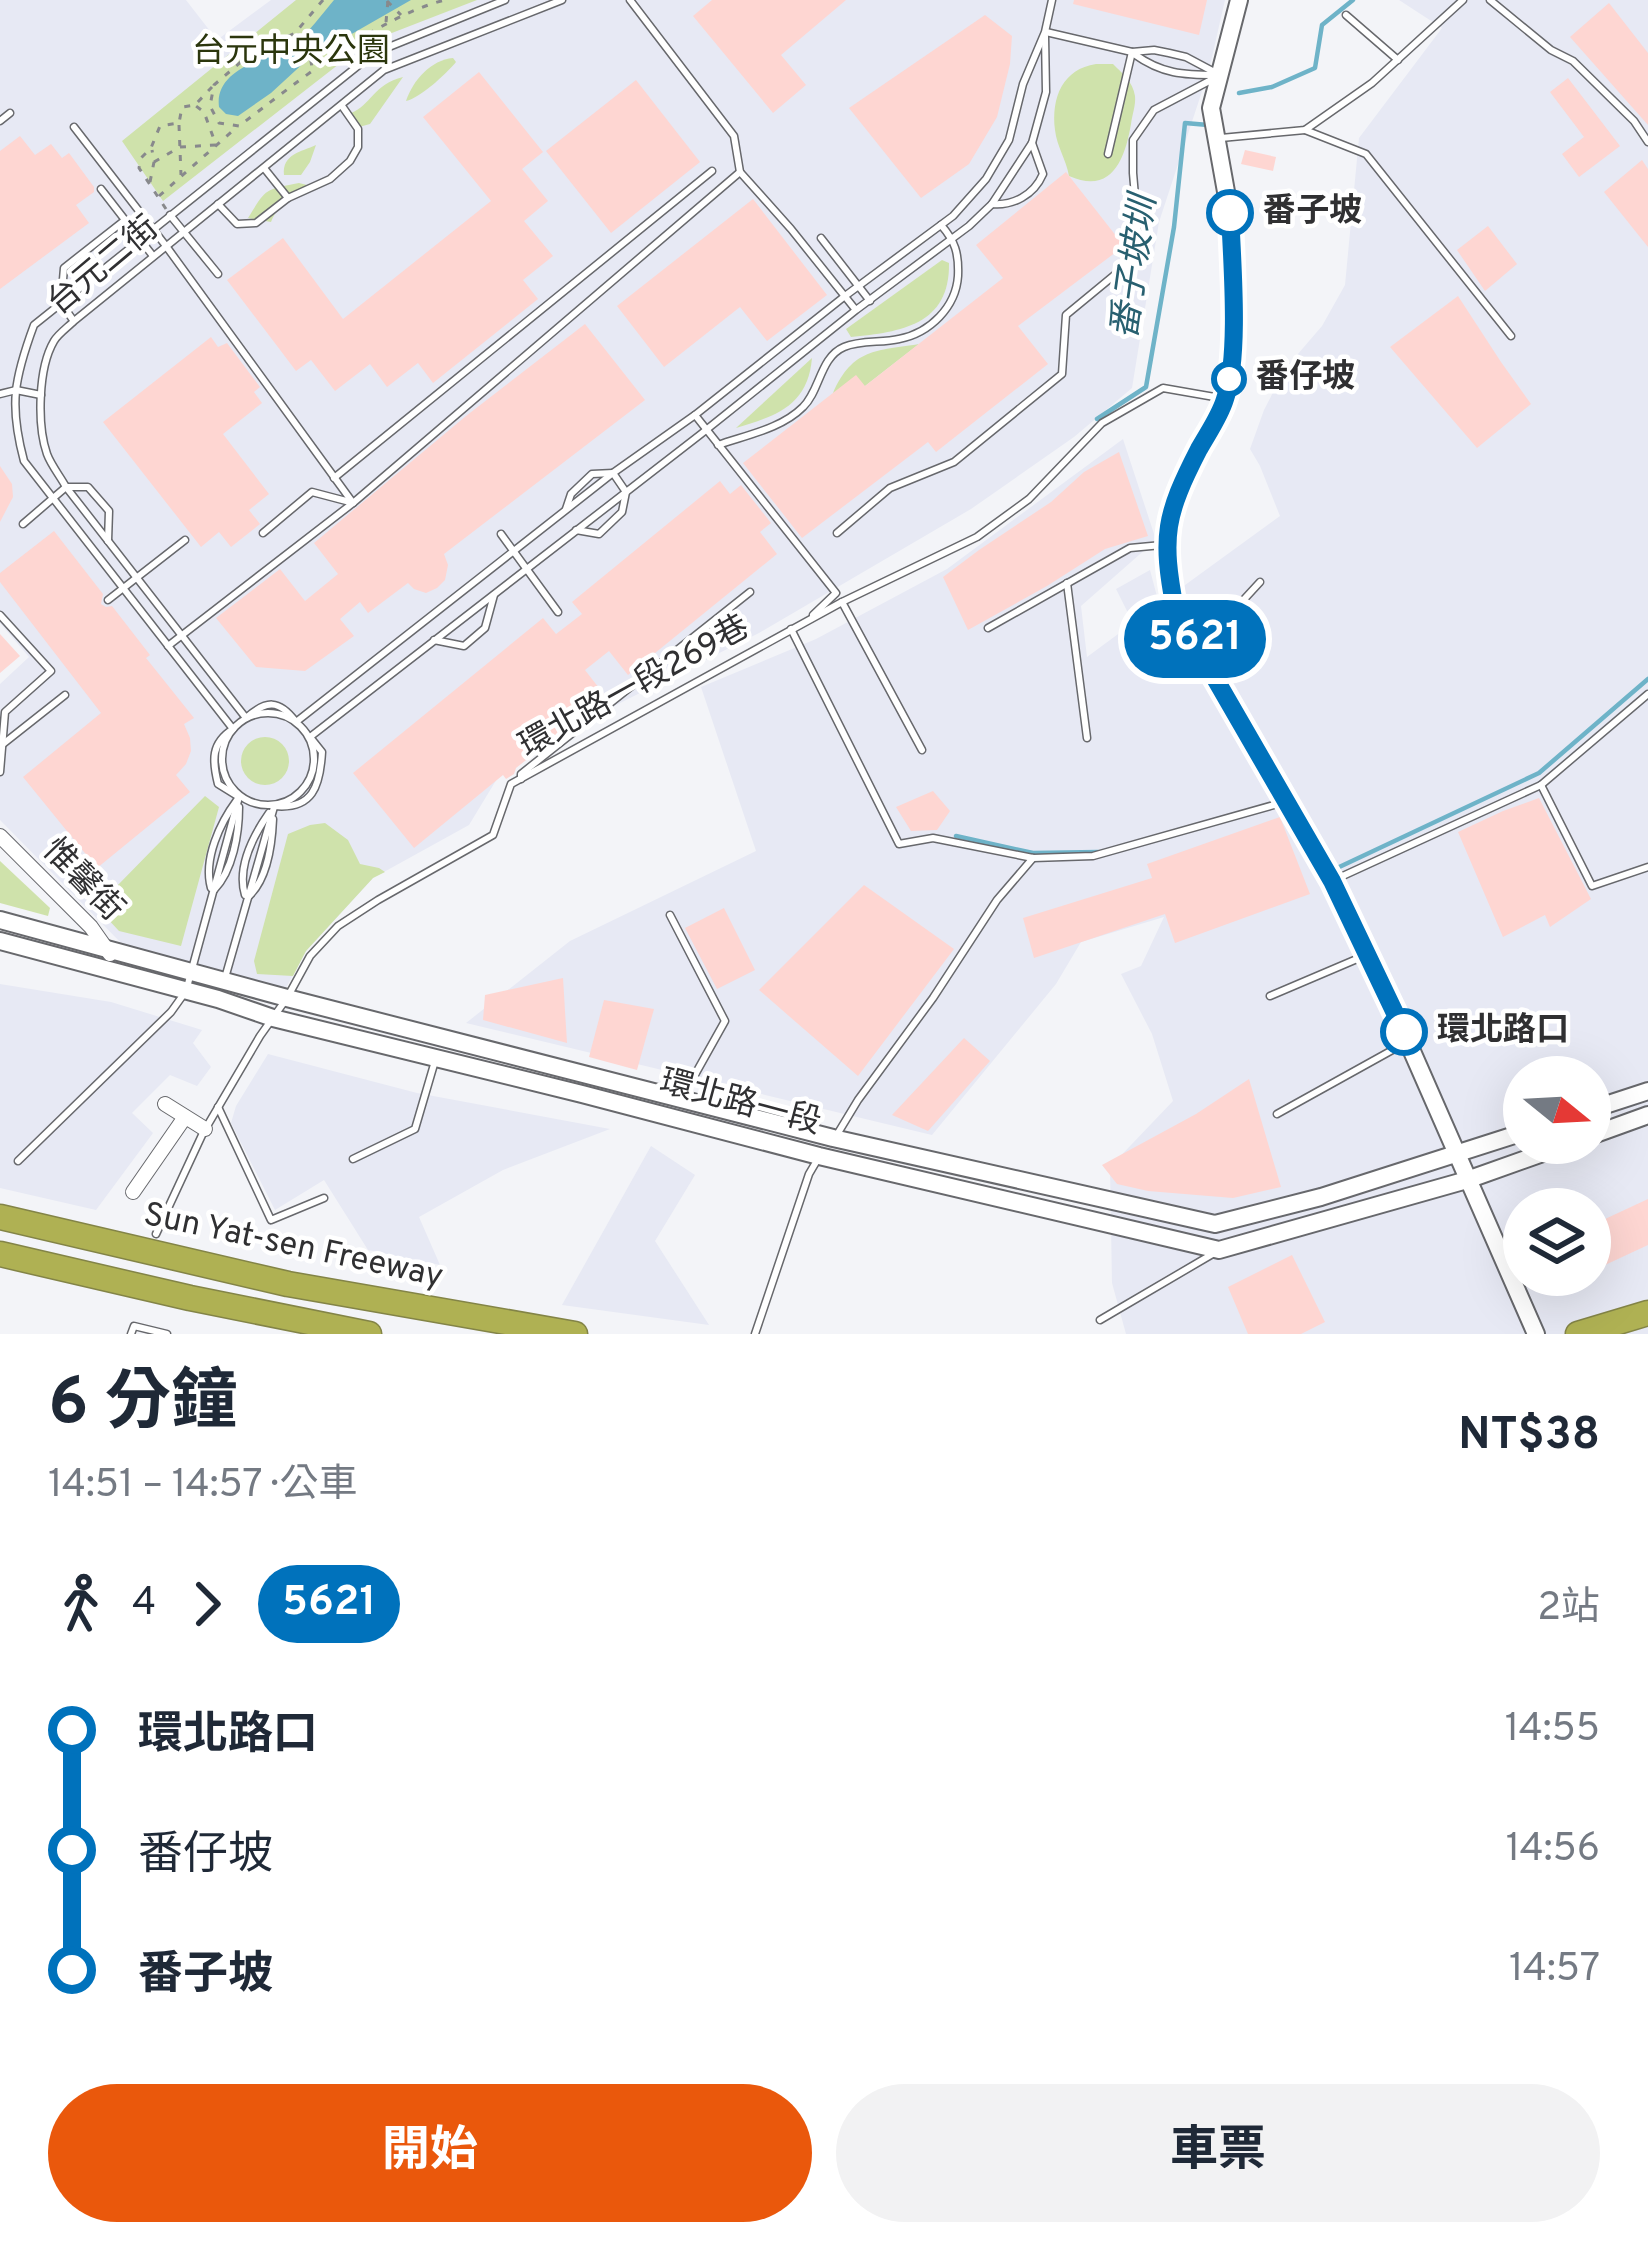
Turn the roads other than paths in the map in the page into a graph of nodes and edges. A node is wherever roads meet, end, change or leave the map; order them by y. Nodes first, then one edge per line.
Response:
1 (505, 0) edge
2 (562, 0) edge
3 (630, 0) edge
4 (1052, 0) edge
5 (1239, 0) edge
6 (1463, 0) edge
7 (1490, 0) edge
8 (1346, 15) dead end
9 (1045, 32) junction
10 (1132, 52) junction
11 (1398, 60) junction
12 (1221, 75) junction
13 (341, 106) junction
14 (10, 113) dead end
15 (0, 121) edge
16 (74, 127) dead end
17 (1305, 130) junction
18 (1217, 138) junction
19 (1648, 142) edge
20 (1032, 143) junction
21 (1108, 154) dead end
22 (264, 168) junction
23 (712, 170) dead end
24 (740, 172) junction
25 (101, 189) dead end
26 (288, 198) junction
27 (218, 204) junction
28 (992, 204) junction
29 (170, 215) junction
30 (125, 220) junction
31 (940, 225) junction
32 (153, 229) junction
33 (183, 232) junction
34 (821, 238) dead end
35 (953, 238) junction
36 (140, 239) junction
37 (166, 246) junction
38 (153, 256) junction
39 (218, 274) dead end
40 (860, 286) junction
41 (845, 296) junction
42 (870, 301) junction
43 (61, 303) junction
44 (856, 310) junction
45 (74, 321) junction
46 (1511, 335) dead end
47 (824, 336) junction
48 (836, 353) junction
49 (16, 390) junction
50 (0, 394) edge
51 (41, 394) junction
52 (1226, 398) junction
53 (695, 415) junction
54 (706, 430) junction
55 (718, 445) junction
56 (614, 473) junction
57 (334, 478) junction
58 (66, 487) junction
59 (626, 492) junction
60 (52, 499) junction
61 (353, 503) junction
62 (565, 512) junction
63 (23, 524) dead end
64 (576, 530) junction
65 (263, 533) dead end
66 (837, 533) dead end
67 (501, 534) dead end
68 (185, 540) dead end
69 (108, 541) junction
70 (1166, 545) junction
71 (514, 552) junction
72 (526, 568) junction
73 (136, 577) junction
74 (1260, 582) dead end
75 (1067, 584) junction
76 (122, 589) junction
77 (495, 592) junction
78 (750, 592) dead end
79 (108, 600) dead end
80 (842, 602) junction
81 (558, 612) dead end
82 (0, 616) edge
83 (806, 621) junction
84 (988, 628) dead end
85 (791, 629) junction
86 (182, 635) junction
87 (434, 640) junction
88 (168, 646) junction
89 (1200, 647) junction
90 (1648, 694) edge
91 (64, 695) dead end
92 (247, 718) junction
93 (296, 722) junction
94 (233, 729) junction
95 (310, 737) junction
96 (1087, 738) dead end
97 (2, 744) edge
98 (922, 750) dead end
99 (0, 772) edge
100 (521, 778) junction
101 (1541, 784) junction
102 (239, 797) junction
103 (1285, 802) junction
104 (274, 806) junction
105 (0, 836) edge
106 (1033, 857) junction
107 (1648, 866) edge
108 (1332, 881) junction
109 (670, 915) dead end
110 (0, 920) edge
111 (0, 941) edge
112 (109, 949) junction
113 (1367, 955) junction
114 (113, 970) junction
115 (224, 980) junction
116 (189, 982) junction
117 (1270, 996) dead end
118 (287, 998) junction
119 (218, 999) junction
120 (273, 1018) junction
121 (1408, 1042) junction
122 (436, 1058) junction
123 (1648, 1091) edge
124 (681, 1099) junction
125 (1611, 1103) edge
126 (165, 1104) dead end
127 (218, 1107) junction
128 (1277, 1114) dead end
129 (1648, 1115) edge
130 (185, 1117) junction
131 (1611, 1128) edge
132 (205, 1129) junction
133 (832, 1138) junction
134 (1503, 1139) edge
135 (1457, 1154) junction
136 (819, 1156) junction
137 (353, 1159) dead end
138 (18, 1161) dead end
139 (1512, 1164) edge
140 (1467, 1180) junction
141 (134, 1192) dead end
142 (324, 1198) dead end
143 (0, 1217) edge
144 (156, 1234) dead end
145 (1219, 1250) junction
146 (0, 1254) edge
147 (1648, 1313) edge
148 (1100, 1320) dead end
149 (132, 1330) edge
150 (167, 1334) edge
151 (369, 1334) edge
152 (574, 1334) edge
153 (755, 1334) edge
154 (1536, 1334) edge
155 (1578, 1334) edge

1 - 29 lane, 台元二街
2 - 13 lane, 台元二街
3 - 24 lane
4 - 9 lane
5 - 12 street
6 - 11 lane
7 - 19 lane
8 - 11 lane
9 - 10 lane
9 - 20 lane
9 - 31 lane
10 - 12 lane
10 - 12 lane
10 - 21 lane
11 - 17 lane
12 - 18 street
12 - 66 lane
13 - 22 lane, 台元二街
13 - 26 lane
14 - 15 lane
16 - 32 lane
17 - 18 lane
17 - 46 lane
18 - 52 street
20 - 28 lane
20 - 28 lane
22 - 26 lane
22 - 27 lane, 台元二街
23 - 57 lane
24 - 41 lane
24 - 61 lane
25 - 30 lane
26 - 27 lane
27 - 33 lane, 台元二街
28 - 35 lane
29 - 32 lane, 台元二街
29 - 33 lane
30 - 36 lane
30 - 43 lane
31 - 35 lane
31 - 40 lane
32 - 36 lane, 台元二街
32 - 37 lane
33 - 37 lane, 台元二街
33 - 39 lane
34 - 40 lane
35 - 42 lane
35 - 48 lane
36 - 38 lane
36 - 43 lane, 台元二街
37 - 38 lane, 台元二街
37 - 57 lane
38 - 45 lane, 台元二街
40 - 41 lane
40 - 42 lane
41 - 44 lane
41 - 53 lane
42 - 44 lane
43 - 45 lane
43 - 49 lane, 台元二街
44 - 47 lane
45 - 51 lane, 台元二街
47 - 48 lane
47 - 54 lane
48 - 55 lane
49 - 50 lane
49 - 51 lane
49 - 60 lane, 台元二街
51 - 58 lane, 台元二街
52 - 70 street
52 - 80 lane
53 - 54 lane
53 - 56 lane
54 - 55 lane
54 - 59 lane
55 - 83 lane
56 - 59 lane
56 - 62 lane
56 - 62 lane
57 - 61 lane
58 - 60 lane
58 - 69 lane, 台元二街
58 - 69 lane
59 - 64 lane
59 - 64 lane
60 - 63 lane
60 - 76 lane, 台元二街
61 - 65 lane
61 - 86 lane
62 - 71 lane
64 - 72 lane
67 - 71 lane
68 - 73 lane
69 - 73 lane, 台元二街
70 - 75 lane
70 - 89 street
71 - 72 lane
71 - 93 lane
72 - 77 lane
72 - 81 lane
73 - 76 lane
73 - 86 lane, 台元二街
74 - 89 lane
75 - 84 lane
75 - 96 lane
76 - 79 lane
76 - 88 lane, 台元二街
77 - 87 lane
77 - 87 lane
78 - 100 lane
80 - 83 lane
80 - 98 lane
82 - 97 lane
83 - 85 lane
85 - 100 lane, 環北路一段269巷
85 - 106 lane, 環北路一段269巷
86 - 88 lane
86 - 92 lane, 台元二街
87 - 95 lane
88 - 94 lane, 台元二街
89 - 103 street
90 - 101 lane
91 - 97 lane
92 - 93 lane
92 - 94 lane
93 - 95 lane
94 - 102 lane
95 - 104 lane
97 - 99 lane
100 - 118 lane, 環北路一段269巷
101 - 107 lane
101 - 108 lane
102 - 104 lane
102 - 116 lane
103 - 106 lane
103 - 108 street
104 - 115 lane
105 - 112 street, 惟馨街
106 - 133 lane
108 - 113 street
109 - 124 lane
110 - 112 street, 環北路一段
111 - 114 street, 環北路一段
112 - 114 street, 惟馨街
112 - 116 street, 環北路一段
113 - 117 lane
113 - 121 street
114 - 116 street, 環北路一段
115 - 116 street, 環北路一段
115 - 118 street, 環北路一段
115 - 119 lane
116 - 119 street, 環北路一段
116 - 138 lane
118 - 120 lane, 環北路一段269巷
118 - 124 street, 環北路一段
119 - 120 street, 環北路一段
120 - 122 street, 環北路一段
120 - 127 lane, 環北路一段269巷
121 - 128 lane
121 - 135 street
122 - 136 street, 環北路一段
122 - 137 lane
123 - 125 street
124 - 133 street, 環北路一段
126 - 130 street
127 - 132 lane, 環北路一段269巷
127 - 142 lane
129 - 131 street
130 - 132 street
130 - 141 street
132 - 144 lane, 環北路一段269巷
133 - 135 street, 環北路一段
134 - 135 street, 環北路一段
135 - 140 street
136 - 145 street, 環北路一段
136 - 153 lane
139 - 140 street, 環北路一段
140 - 145 street, 環北路一段
140 - 154 street
143 - 152 highway, Sun Yat-sen Freeway
145 - 148 lane
146 - 151 highway
147 - 155 highway
149 - 150 lane

